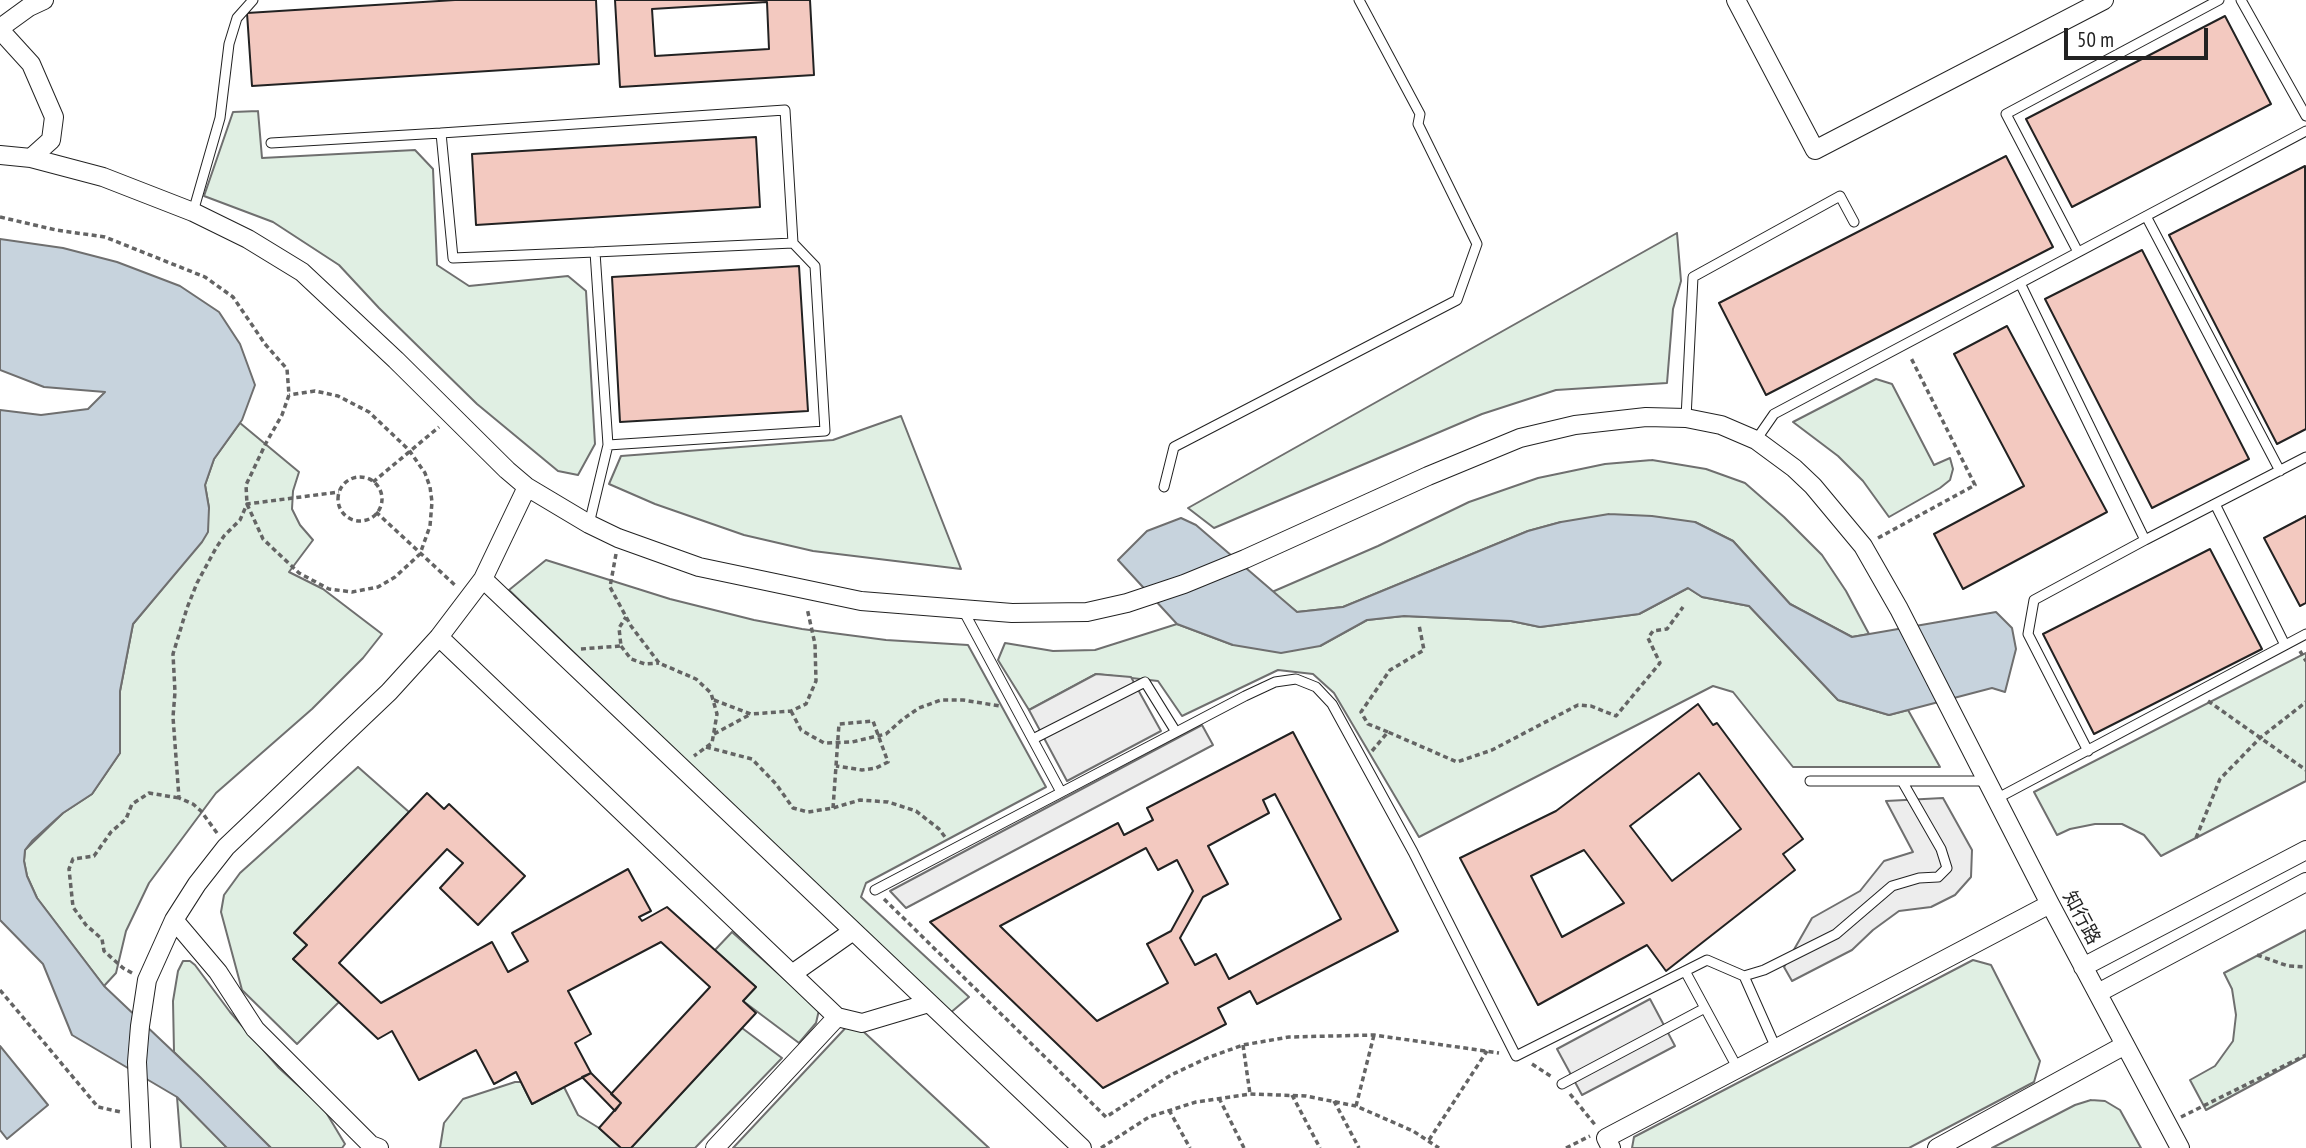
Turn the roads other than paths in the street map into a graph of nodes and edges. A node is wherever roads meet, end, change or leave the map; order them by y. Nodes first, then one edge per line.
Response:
1 (44, 0) edge
2 (253, 0) edge
3 (1359, 0) edge
4 (1736, 0) edge
5 (2104, 0) edge
6 (2219, 0) edge
7 (2241, 0) edge
8 (0, 29) edge
9 (2306, 116) edge
10 (2306, 131) edge
11 (441, 133) junction
12 (271, 143) dead end
13 (0, 156) edge
14 (30, 158) junction
15 (193, 212) junction
16 (2146, 216) junction
17 (1854, 222) dead end
18 (793, 243) junction
19 (595, 252) junction
20 (2078, 252) junction
21 (2020, 283) junction
22 (1686, 418) junction
23 (1756, 440) junction
24 (608, 445) junction
25 (2306, 457) edge
26 (2280, 471) junction
27 (1164, 486) dead end
28 (527, 487) junction
29 (2215, 504) junction
30 (589, 524) junction
31 (2145, 540) junction
32 (482, 579) junction
33 (963, 610) junction
34 (2306, 634) edge
35 (439, 637) junction
36 (2285, 645) junction
37 (1176, 732) junction
38 (1033, 739) junction
39 (2088, 751) junction
40 (1810, 780) dead end
41 (1902, 781) junction
42 (1987, 781) junction
43 (1061, 792) junction
44 (1996, 799) junction
45 (2306, 850) edge
46 (2306, 882) edge
47 (875, 890) road end
48 (2050, 904) junction
49 (174, 920) junction
50 (853, 930) junction
51 (2083, 967) junction
52 (1685, 971) junction
53 (792, 974) junction
54 (1744, 976) junction
55 (2098, 993) junction
56 (929, 1003) junction
57 (1705, 1009) junction
58 (837, 1017) junction
59 (2125, 1045) junction
60 (1776, 1048) junction
61 (1738, 1069) junction
62 (1562, 1084) road end
63 (1062, 1140) edge
64 (1609, 1143) edge
65 (141, 1148) edge
66 (379, 1148) edge
67 (715, 1148) edge
68 (1082, 1148) edge
69 (1937, 1148) edge
70 (2180, 1148) edge

1 - 8 street
2 - 15 lane
3 - 27 lane
4 - 5 street
6 - 20 lane
7 - 9 lane
8 - 14 street
10 - 16 lane
11 - 12 lane
11 - 18 lane
11 - 19 lane
13 - 14 street, 知行路
14 - 15 street, 知行路
15 - 28 street, 知行路
16 - 20 lane
16 - 26 lane
17 - 22 lane
18 - 19 lane
18 - 24 lane
19 - 24 lane
20 - 21 lane
21 - 23 lane
21 - 31 lane
22 - 23 street, 知行路
22 - 33 street, 知行路
23 - 42 street, 知行路
24 - 30 lane
25 - 26 lane
26 - 29 lane
28 - 30 street, 知行路
28 - 32 street
29 - 31 lane
29 - 36 lane
30 - 33 street, 知行路
31 - 39 lane
32 - 35 street
32 - 50 street
33 - 38 lane
34 - 36 lane
35 - 49 street
35 - 53 street
36 - 39 lane
37 - 38 lane
37 - 43 lane
37 - 52 lane
38 - 43 lane
39 - 44 lane
40 - 41 lane
41 - 42 lane
41 - 54 lane
42 - 44 street, 知行路
43 - 47 lane
44 - 48 street, 知行路
45 - 51 street
46 - 55 street
48 - 51 street, 知行路
48 - 60 street
49 - 65 street
49 - 66 street
50 - 53 street
50 - 56 street
51 - 55 street, 知行路
52 - 54 lane
52 - 57 lane
53 - 58 street
54 - 60 lane
55 - 59 street, 知行路
56 - 58 street
56 - 63 street
57 - 61 lane
57 - 62 lane
58 - 67 street
59 - 69 street
59 - 70 street, 知行路
60 - 61 street
61 - 64 street
63 - 68 street

